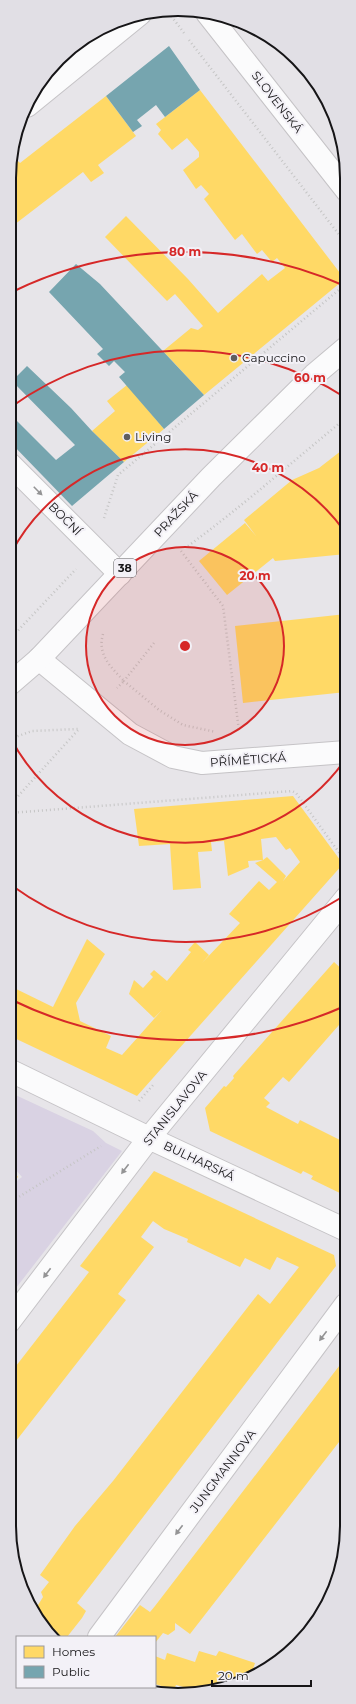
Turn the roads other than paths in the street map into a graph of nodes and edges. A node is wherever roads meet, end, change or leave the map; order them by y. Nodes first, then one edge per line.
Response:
1 (214, 20) edge
2 (127, 25) edge
3 (38, 97) edge
4 (340, 182) edge
5 (340, 353) edge
6 (16, 470) edge
7 (120, 574) junction
8 (39, 658) junction
9 (16, 679) edge
10 (340, 752) edge
11 (340, 905) edge
12 (16, 1073) edge
13 (149, 1138) junction
14 (340, 1227) edge
15 (340, 1312) edge
16 (16, 1313) edge
17 (100, 1636) edge

1 - 4 street, SLOVENSKÁ
2 - 3 street
5 - 7 street, PRAŽSKÁ / 38
6 -> 7 street, BOČNÍ
7 - 8 street, PRAŽSKÁ / 38
8 - 9 street, PRAŽSKÁ / 38
8 - 10 street, PŘÍMĚTICKÁ
11 - 13 street, STANISLAVOVA
12 - 13 street, BULHARSKÁ
13 - 14 street, BULHARSKÁ
13 -> 16 street, STANISLAVOVA
15 -> 17 street, JUNGMANNOVA

